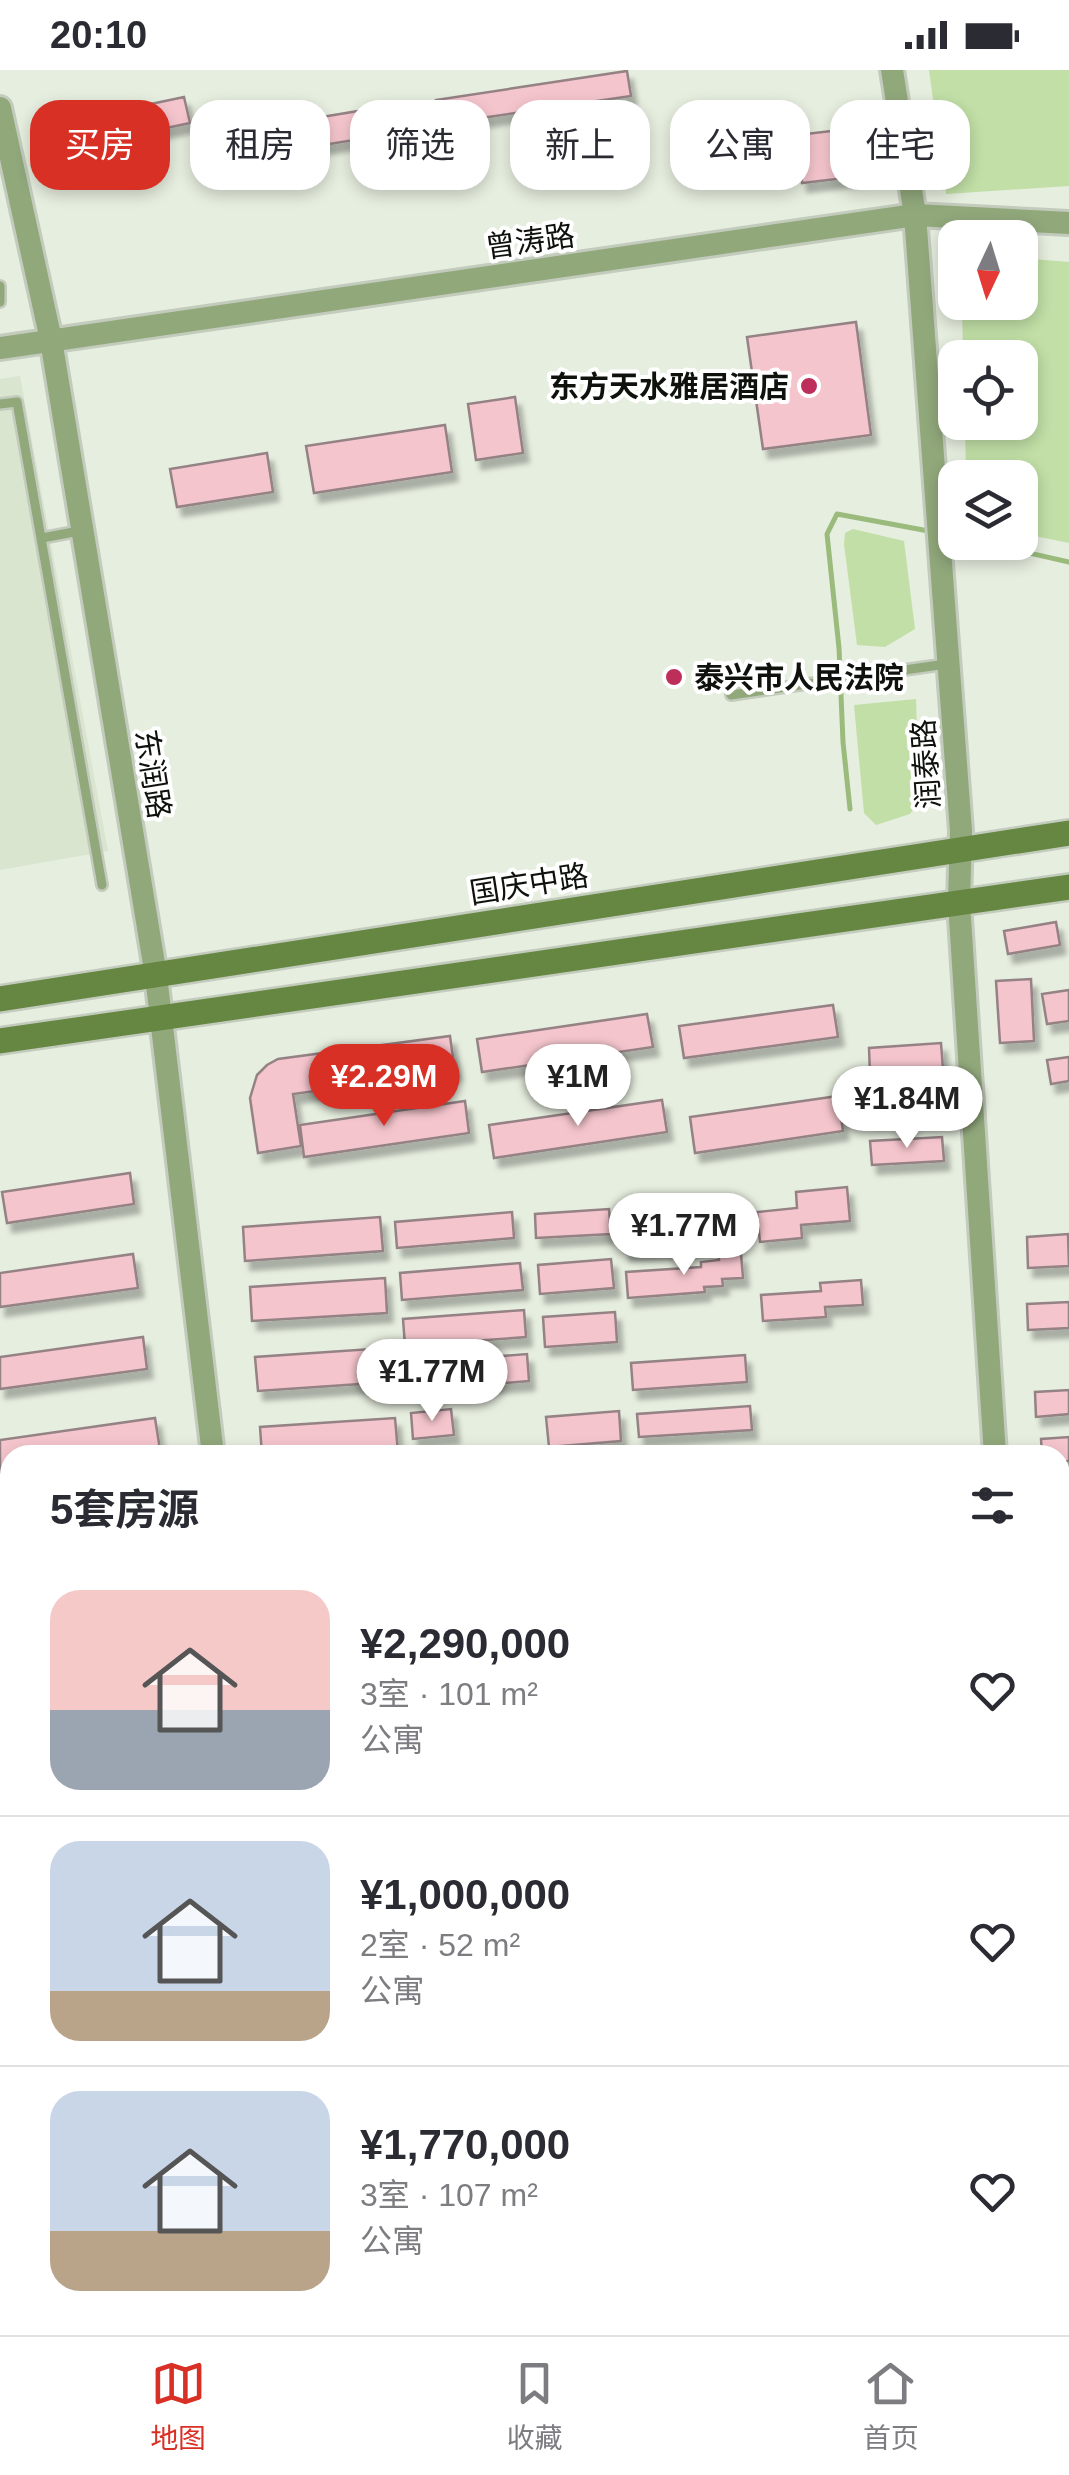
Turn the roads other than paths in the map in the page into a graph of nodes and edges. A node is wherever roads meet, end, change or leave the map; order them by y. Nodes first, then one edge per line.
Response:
1 (892, 70) edge
2 (0, 108) edge
3 (915, 215) junction
4 (1069, 223) edge
5 (0, 286) edge
6 (0, 302) edge
7 (51, 340) junction
8 (0, 348) edge
9 (0, 404) edge
10 (83, 530) junction
11 (42, 538) junction
12 (948, 663) junction
13 (730, 695) dead end
14 (1069, 833) edge
15 (962, 849) junction
16 (102, 885) dead end
17 (1069, 887) edge
18 (958, 904) junction
19 (156, 976) junction
20 (0, 999) edge
21 (161, 1017) junction
22 (0, 1041) edge
23 (212, 1445) edge
24 (994, 1445) edge

1 - 3 street, 润泰路
2 - 7 street, 东润路
3 - 4 street, 曾涛路
3 - 7 street, 曾涛路
3 - 12 street, 润泰路
5 - 6 lane
7 - 8 street, 曾涛路
7 - 10 street, 东润路
9 - 11 lane
10 - 11 lane
10 - 19 street, 东润路
11 - 16 lane
12 - 13 lane
12 - 15 street, 润泰路
14 - 15 main road, 国庆中路
15 - 18 street, 润泰路
15 - 19 main road, 国庆中路
17 - 18 main road
18 - 21 main road
18 - 24 street, 润泰路
19 - 20 main road, 国庆中路
19 - 21 street, 东润路
21 - 22 main road
21 - 23 street, 东润路

